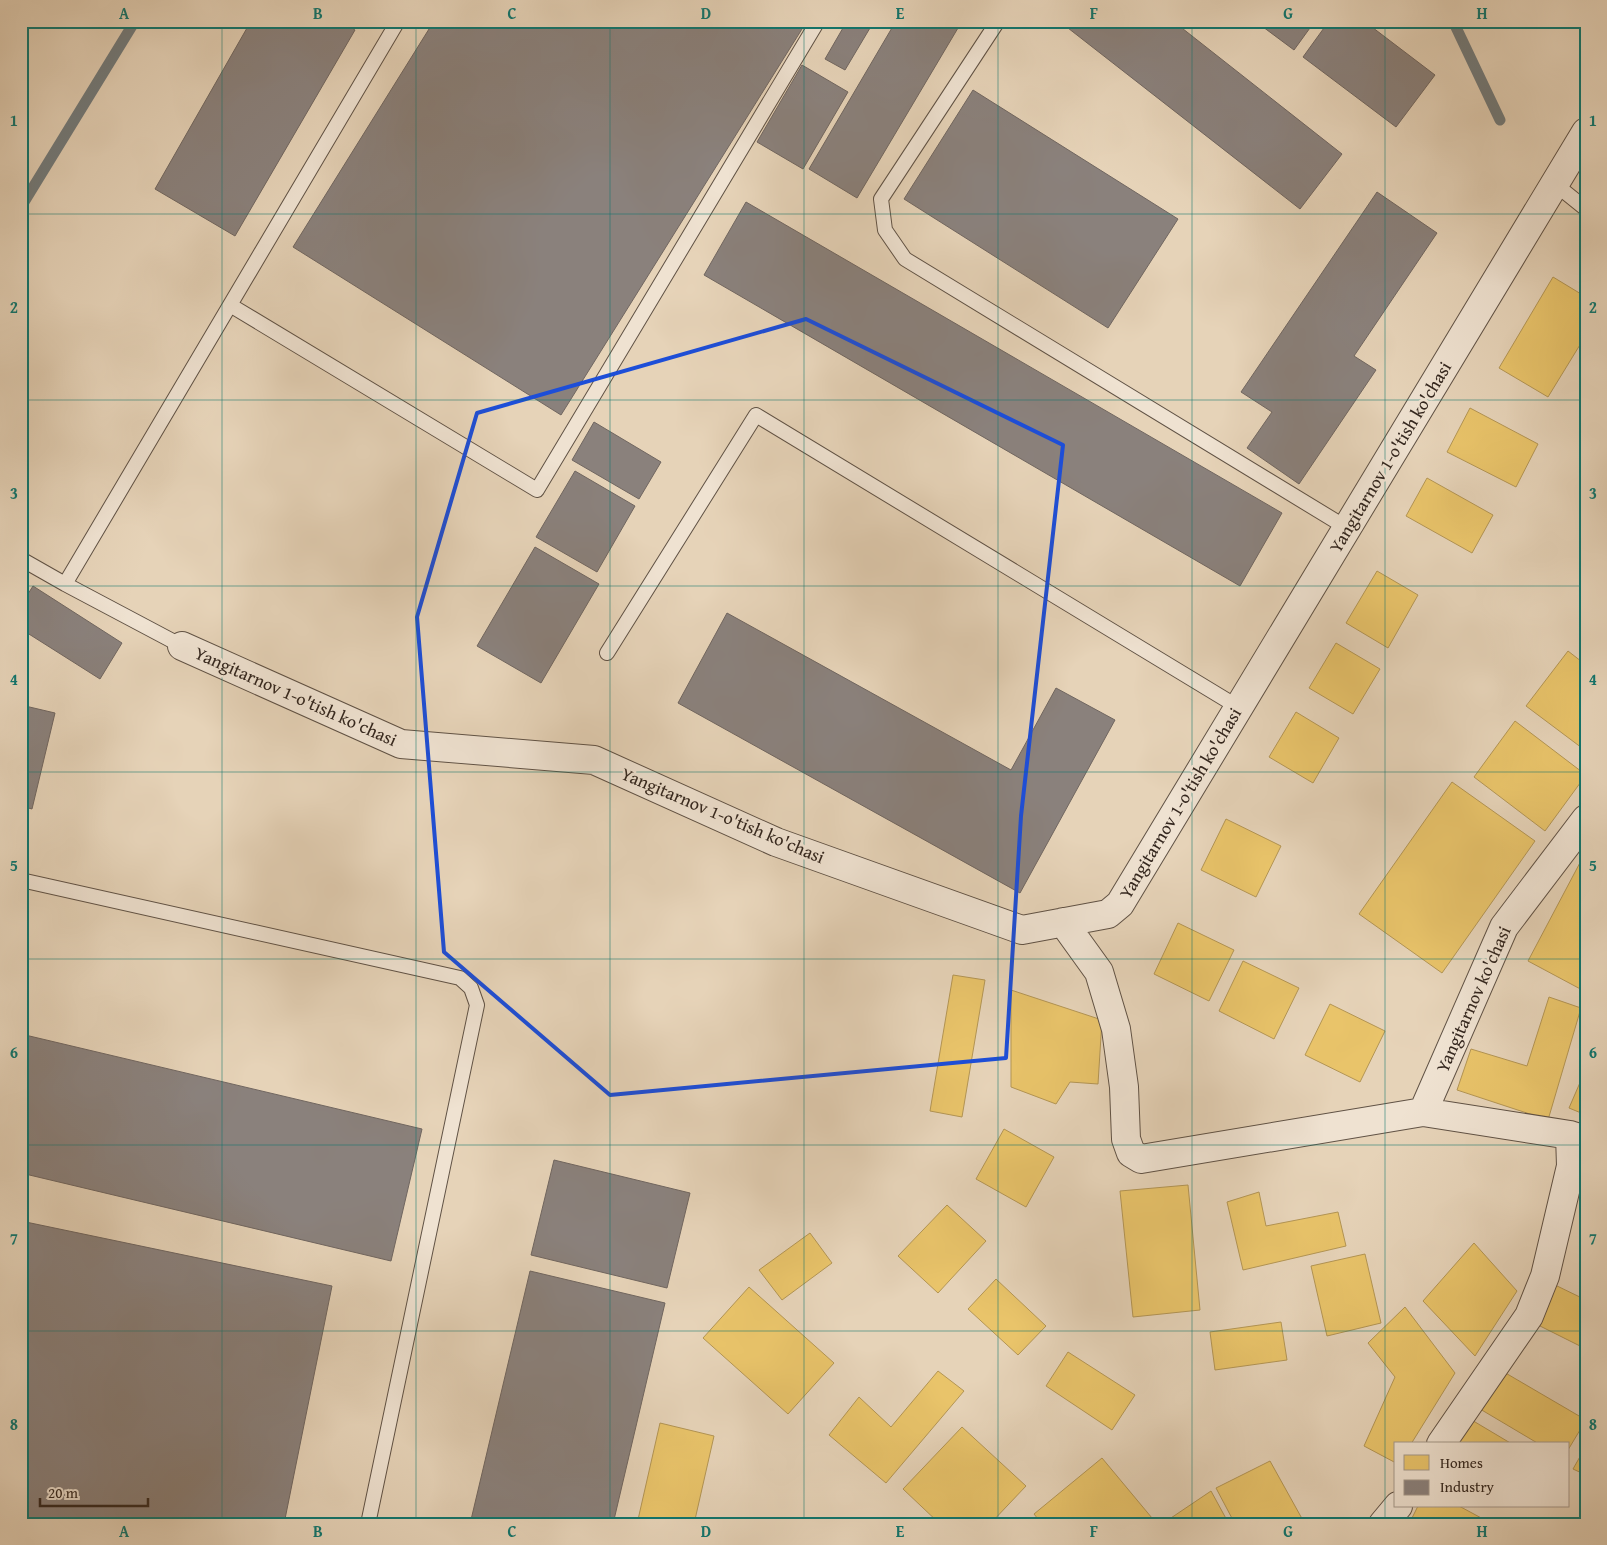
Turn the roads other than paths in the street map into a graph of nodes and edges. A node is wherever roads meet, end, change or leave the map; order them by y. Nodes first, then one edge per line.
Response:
1 (398, 21) edge
2 (818, 21) edge
3 (998, 21) edge
4 (1586, 132) edge
5 (1555, 184) junction
6 (1586, 209) edge
7 (230, 305) junction
8 (1347, 528) junction
9 (21, 559) edge
10 (65, 584) junction
11 (182, 646) joint
12 (607, 653) dead end
13 (1238, 707) junction
14 (1586, 819) edge
15 (21, 880) edge
16 (1063, 922) junction
17 (1423, 1112) junction
18 (1578, 1138) edge
19 (1442, 1442) edge
20 (1396, 1508) edge
21 (368, 1524) edge
22 (1383, 1524) edge

1 - 7 lane
2 - 7 lane
3 - 8 lane
4 - 5 street, Yangitarnov 1-o'tish ko'chasi
5 - 6 lane
5 - 8 street, Yangitarnov 1-o'tish ko'chasi
7 - 10 lane
8 - 13 street, Yangitarnov 1-o'tish ko'chasi
9 - 10 lane
10 - 11 lane
11 - 16 street, Yangitarnov 1-o'tish ko'chasi
12 - 13 lane
13 - 16 street, Yangitarnov 1-o'tish ko'chasi
14 - 17 street, Yangitarnov ko'chasi
15 - 21 lane
16 - 17 street
17 - 18 street
18 - 19 street
20 - 22 street

